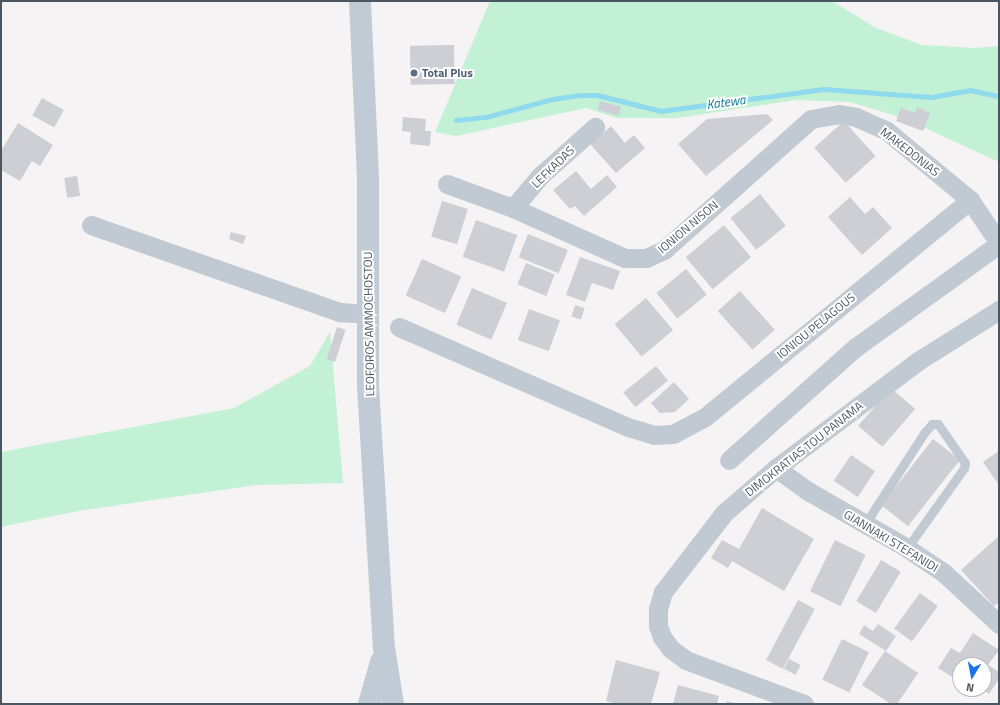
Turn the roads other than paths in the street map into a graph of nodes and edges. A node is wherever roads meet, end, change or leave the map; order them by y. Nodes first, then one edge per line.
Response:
1 (360, 1) edge
2 (595, 127) dead end
3 (798, 130) joint
4 (447, 184) dead end
5 (970, 200) junction
6 (513, 208) junction
7 (91, 225) dead end
8 (999, 243) edge
9 (999, 310) edge
10 (368, 314) junction
11 (399, 327) dead end
12 (729, 460) dead end
13 (776, 468) junction
14 (865, 524) junction
15 (907, 548) junction
16 (999, 624) edge
17 (384, 648) junction
18 (368, 704) edge
19 (392, 704) edge
20 (804, 704) edge

1 - 10 main road, LEOFOROS AMMOCHOSTOU
2 - 6 street, LEFKADAS
3 - 5 street, MAKEDONIAS
3 - 6 street, IONION NISON
4 - 6 street, IONION NISON
5 - 8 street, MAKEDONIAS
5 - 11 street, IONIOU PELAGOUS
7 - 10 street
8 - 12 street
9 - 13 street, DIMOKRATIAS TOU PANAMA
10 - 17 main road, LEOFOROS AMMOCHOSTOU
13 - 14 street, GIANNAKI STEFANIDI
13 - 20 street, DIMOKRATIAS TOU PANAMA
14 - 15 street, GIANNAKI STEFANIDI
14 - 15 lane
15 - 16 street, GIANNAKI STEFANIDI
17 - 18 main road, LEOFOROS AMMOCHOSTOU
17 - 19 main road, LEOFOROS AMMOCHOSTOU

